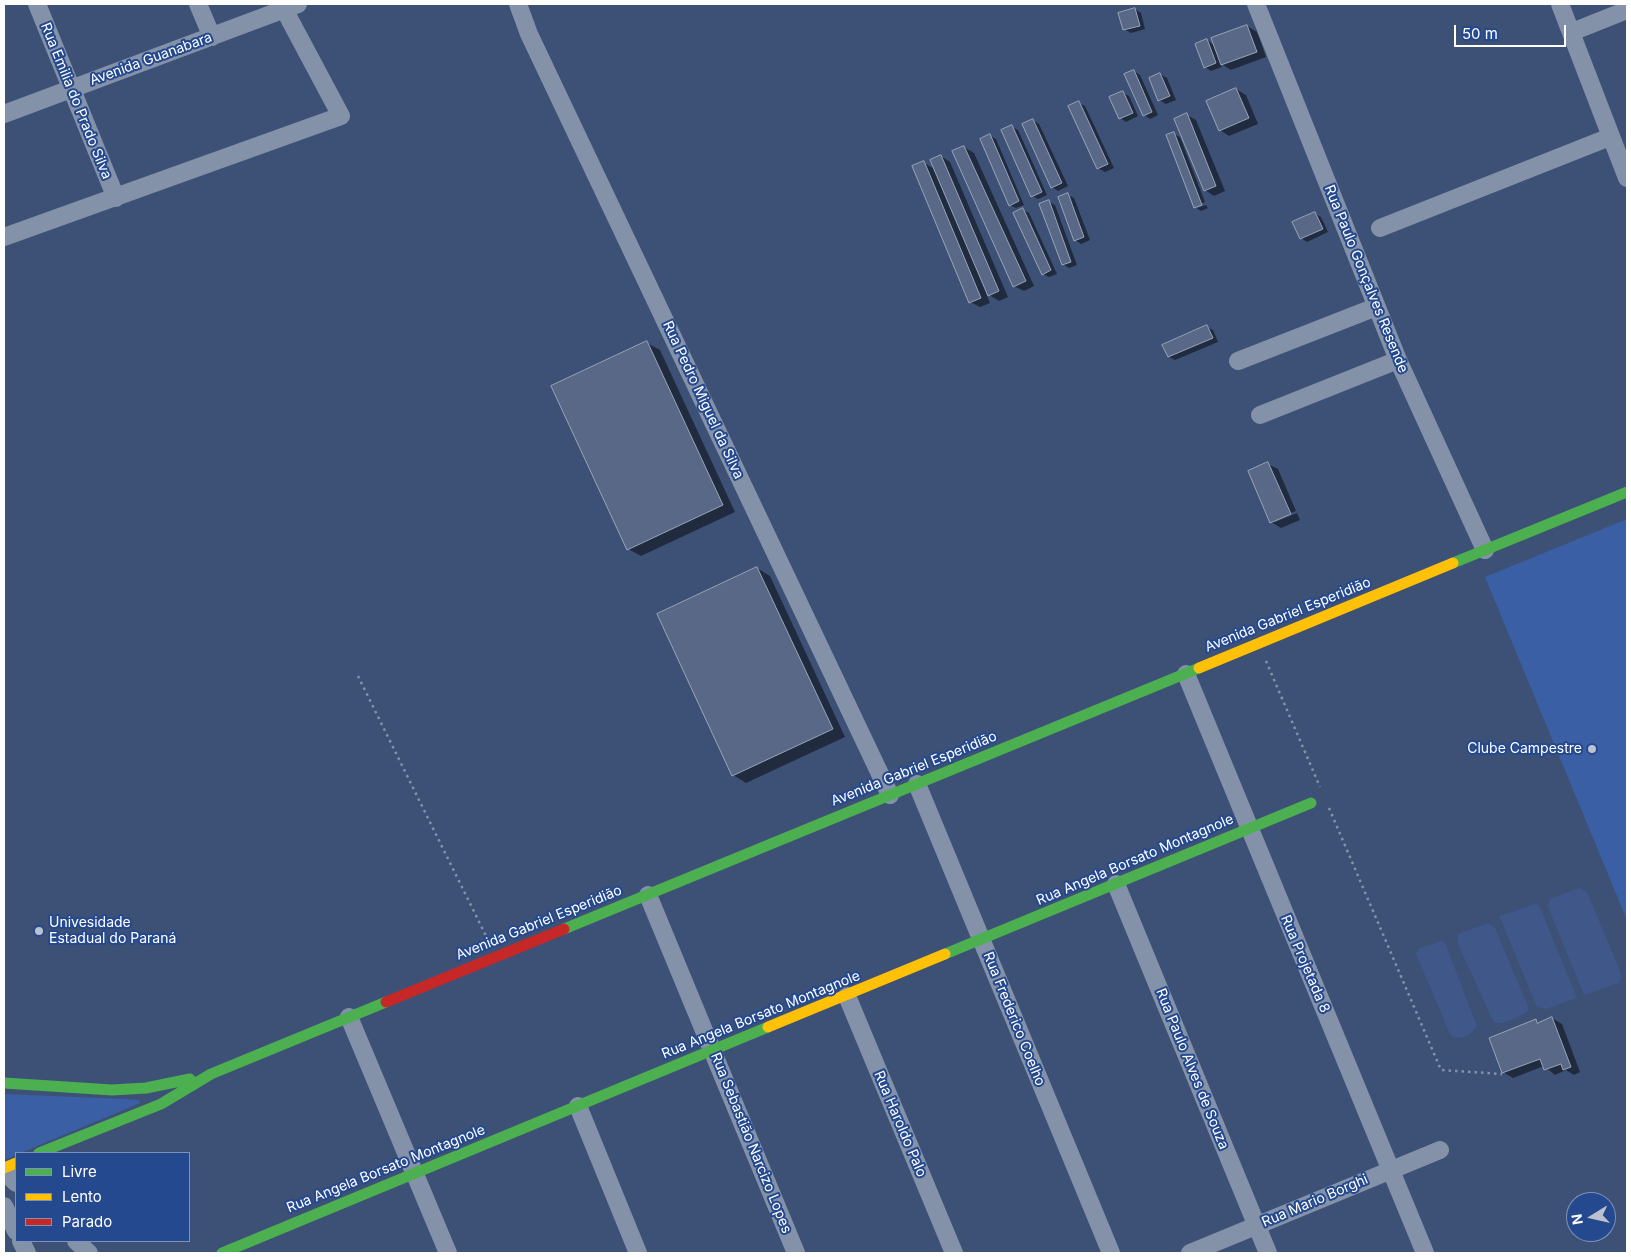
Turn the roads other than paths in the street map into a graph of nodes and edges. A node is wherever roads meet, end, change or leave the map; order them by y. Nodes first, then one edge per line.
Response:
1 (37, 4) edge
2 (198, 4) edge
3 (518, 4) edge
4 (1256, 4) edge
5 (1560, 4) edge
6 (291, 6) edge
7 (1627, 10) edge
8 (1572, 32) junction
9 (212, 37) junction
10 (72, 88) junction
11 (4, 114) edge
12 (1610, 137) junction
13 (1627, 178) edge
14 (116, 198) junction
15 (1380, 228) dead end
16 (4, 237) edge
17 (1376, 307) junction
18 (1398, 360) junction
19 (1238, 361) dead end
20 (1260, 415) dead end
21 (1627, 492) edge
22 (1485, 550) junction
23 (1186, 674) junction
24 (918, 784) junction
25 (890, 795) junction
26 (1311, 803) dead end
27 (1249, 828) junction
28 (1116, 884) junction
29 (648, 895) junction
30 (982, 939) junction
31 (847, 996) junction
32 (349, 1017) junction
33 (712, 1051) junction
34 (211, 1074) junction
35 (4, 1083) edge
36 (578, 1106) junction
37 (1440, 1150) dead end
38 (41, 1152) edge
39 (15, 1164) edge
40 (1391, 1169) junction
41 (4, 1170) edge
42 (415, 1173) junction
43 (15, 1182) edge
44 (4, 1206) edge
45 (1257, 1226) junction
46 (15, 1230) edge
47 (77, 1242) edge
48 (89, 1253) edge
49 (222, 1253) edge
50 (448, 1253) edge
51 (638, 1253) edge
52 (796, 1253) edge
53 (954, 1253) edge
54 (1111, 1253) edge
55 (1190, 1253) edge
56 (1268, 1253) edge
57 (1425, 1253) edge

1 - 10 street, Rua Emilia do Prado Silva
2 - 9 street
3 - 25 street, Rua Pedro Miguel da Silva
4 - 17 street, Rua Paulo Gonçalves Resende
5 - 8 street
6 - 9 street, Avenida Guanabara
6 - 14 street
7 - 8 street
8 - 12 street
9 - 10 street, Avenida Guanabara
10 - 11 street, Avenida Guanabara
10 - 14 street, Rua Emilia do Prado Silva
12 - 13 street
12 - 15 street
14 - 16 street
17 - 18 street, Rua Paulo Gonçalves Resende
17 - 19 street
18 - 20 street
18 - 22 street, Rua Paulo Gonçalves Resende
21 - 22 main road, Avenida Gabriel Esperidião
22 - 23 main road, Avenida Gabriel Esperidião
23 - 24 main road, Avenida Gabriel Esperidião
23 - 27 street, Rua Projetada 8
24 - 25 main road, Avenida Gabriel Esperidião
24 - 30 street, Rua Frederico Coelho
25 - 29 main road, Avenida Gabriel Esperidião
26 - 27 main road, Rua Angela Borsato Montagnole
27 - 28 main road, Rua Angela Borsato Montagnole
27 - 40 street, Rua Projetada 8
28 - 30 main road, Rua Angela Borsato Montagnole
28 - 45 street, Rua Paulo Alves de Souza
29 - 32 main road, Avenida Gabriel Esperidião
29 - 33 street, Rua Sebastião Narcizo Lopes
30 - 31 main road, Rua Angela Borsato Montagnole
30 - 54 street, Rua Frederico Coelho
31 - 33 main road, Rua Angela Borsato Montagnole
31 - 53 street, Rua Haroldo Palo
32 - 34 main road, Avenida Gabriel Esperidião
32 - 42 street
33 - 36 main road, Rua Angela Borsato Montagnole
33 - 52 street, Rua Sebastião Narcizo Lopes
34 - 35 main road, Avenida Gabriel Esperidião
34 - 38 main road, Avenida Gabriel Esperidião
36 - 42 main road, Rua Angela Borsato Montagnole
36 - 51 street
37 - 40 street, Rua Mario Borghi
39 - 41 main road
40 - 45 street, Rua Mario Borghi
40 - 57 street, Rua Projetada 8
41 - 43 street
42 - 49 main road, Rua Angela Borsato Montagnole
42 - 50 street
44 - 46 street
45 - 55 street, Rua Mario Borghi
45 - 56 street, Rua Paulo Alves de Souza
47 - 48 street

